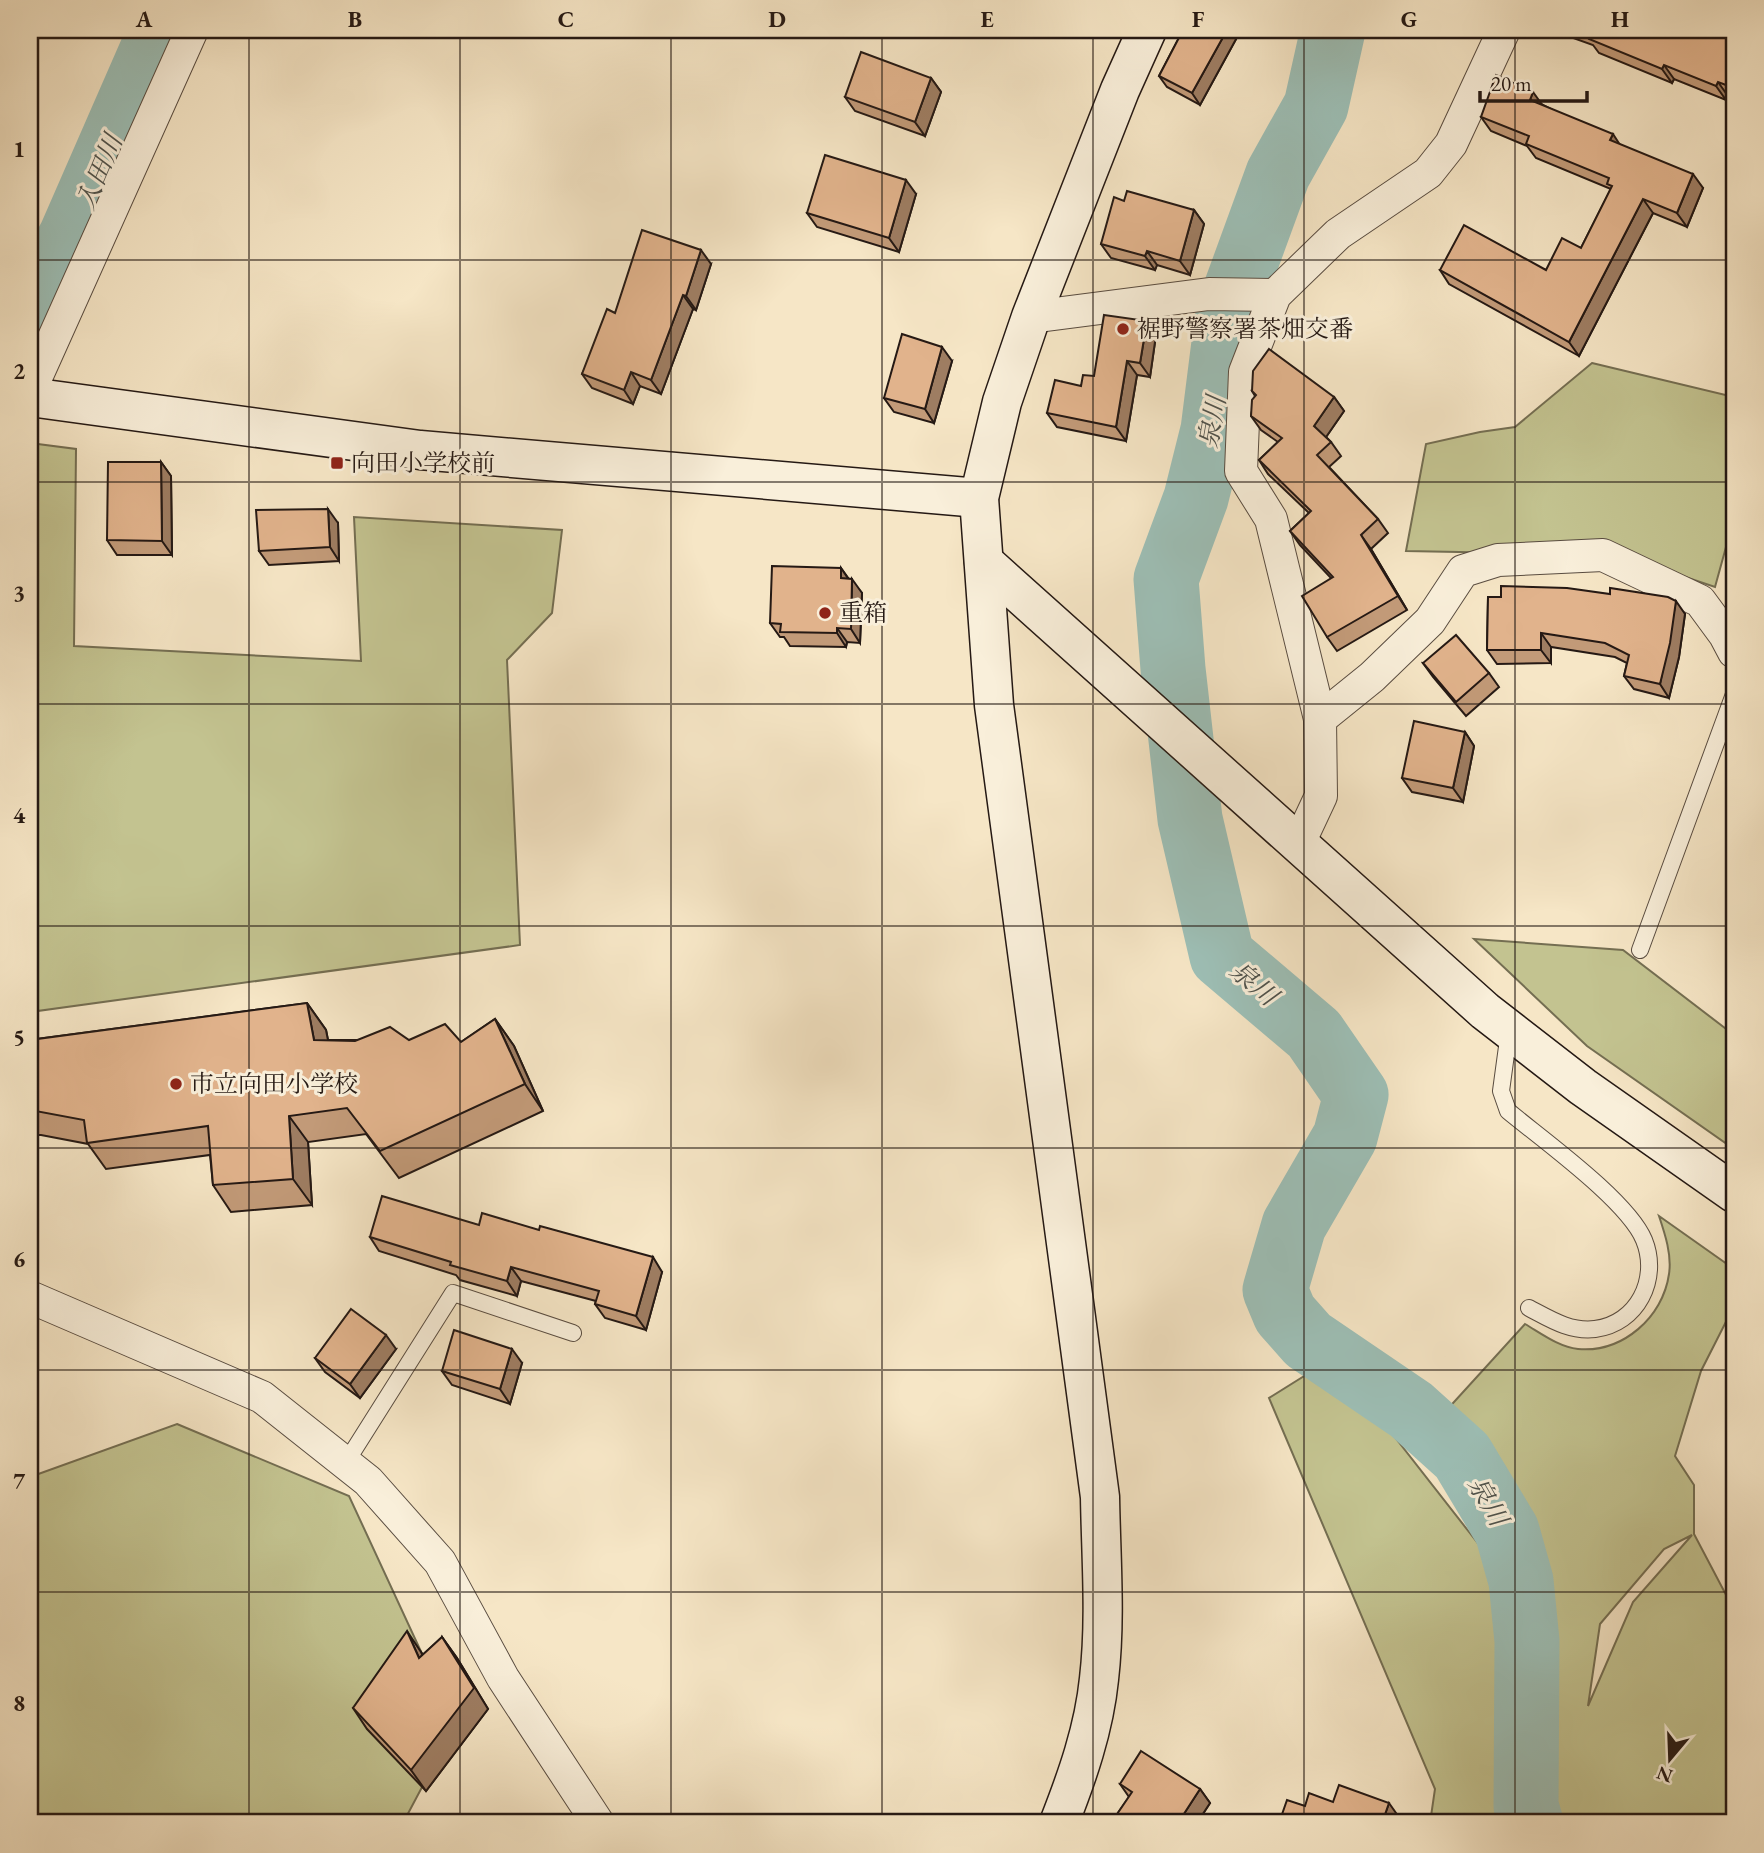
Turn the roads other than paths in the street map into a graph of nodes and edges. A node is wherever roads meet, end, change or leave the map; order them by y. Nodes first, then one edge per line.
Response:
1 (192, 30) edge
2 (1147, 30) edge
3 (1504, 30) edge
4 (1265, 294) junction
5 (1031, 317) junction
6 (30, 394) edge
7 (979, 498) junction
8 (984, 562) junction
9 (1734, 652) edge
10 (1734, 694) edge
11 (1320, 719) junction
12 (1299, 843) junction
13 (1640, 950) dead end
14 (1509, 1030) junction
15 (1734, 1193) edge
16 (30, 1297) edge
17 (1529, 1308) dead end
18 (573, 1333) dead end
19 (345, 1464) junction
20 (598, 1823) edge
21 (1059, 1823) edge

1 - 6 street
2 - 5 street
3 - 4 street
4 - 5 street
4 - 11 street
5 - 7 street
6 - 7 street
7 - 8 street
8 - 12 street
8 - 21 street
9 - 11 street
10 - 13 lane
11 - 12 street
12 - 14 street
14 - 15 street
14 - 17 lane
16 - 19 street
18 - 19 lane
19 - 20 street

